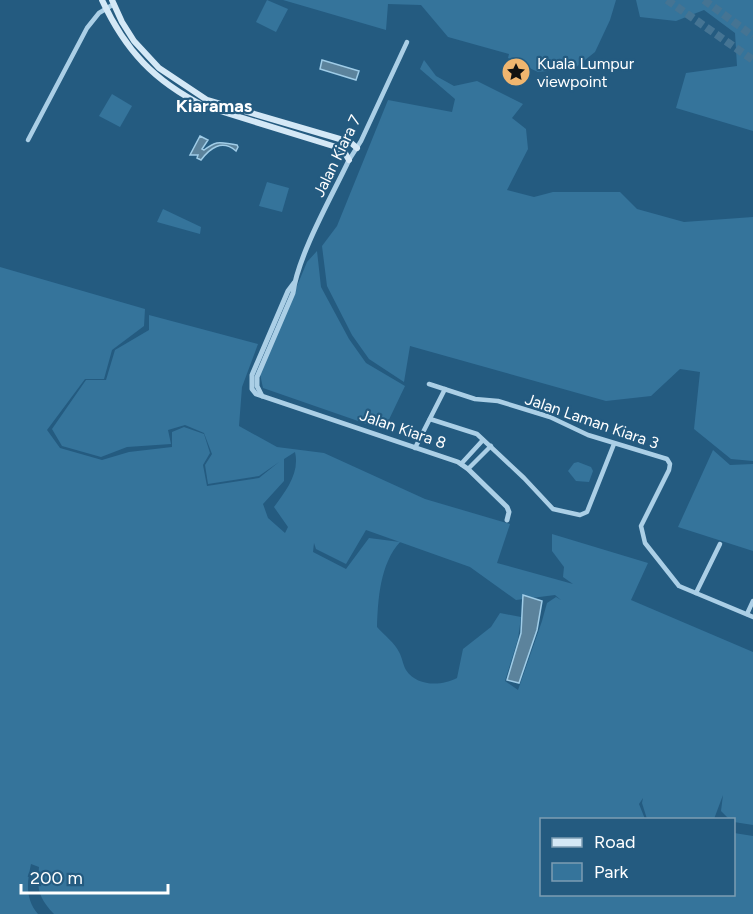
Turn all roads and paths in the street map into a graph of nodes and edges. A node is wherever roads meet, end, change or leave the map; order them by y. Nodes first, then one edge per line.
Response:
1 (102, 0) edge
2 (113, 2) edge
3 (106, 8) junction
4 (407, 42) dead end
5 (28, 140) dead end
6 (357, 148) junction
7 (349, 160) junction
8 (294, 283) joint
9 (429, 384) dead end
10 (445, 389) junction
11 (430, 419) junction
12 (483, 440) junction
13 (614, 444) junction
14 (491, 446) junction
15 (415, 448) junction
16 (461, 464) junction
17 (468, 469) junction
18 (507, 520) dead end
19 (720, 544) dead end
20 (696, 593) junction
21 (753, 601) edge
22 (747, 614) junction
23 (753, 617) edge

1 - 3 main road
2 - 3 street
2 - 6 main road
3 - 5 street
3 - 7 main road
4 - 6 street, Jalan Kiara 7
6 - 7 street, Jalan Kiara 7
7 - 8 street, Jalan Kiara 7
8 - 15 street, Jalan Kiara 8
9 - 10 street, Jalan Laman Kiara 3
10 - 11 street
10 - 13 street, Jalan Laman Kiara 3
11 - 12 street
11 - 15 street
12 - 14 street
12 - 16 street
13 - 14 street
13 - 20 street, Jalan Laman Kiara 3
14 - 17 street
15 - 16 street, Jalan Kiara 8
16 - 17 street, Jalan Kiara 8
17 - 18 street, Jalan Kiara 8
19 - 20 street
20 - 22 street, Jalan Laman Kiara 3
21 - 22 street
22 - 23 street, Jalan Laman Kiara 3

